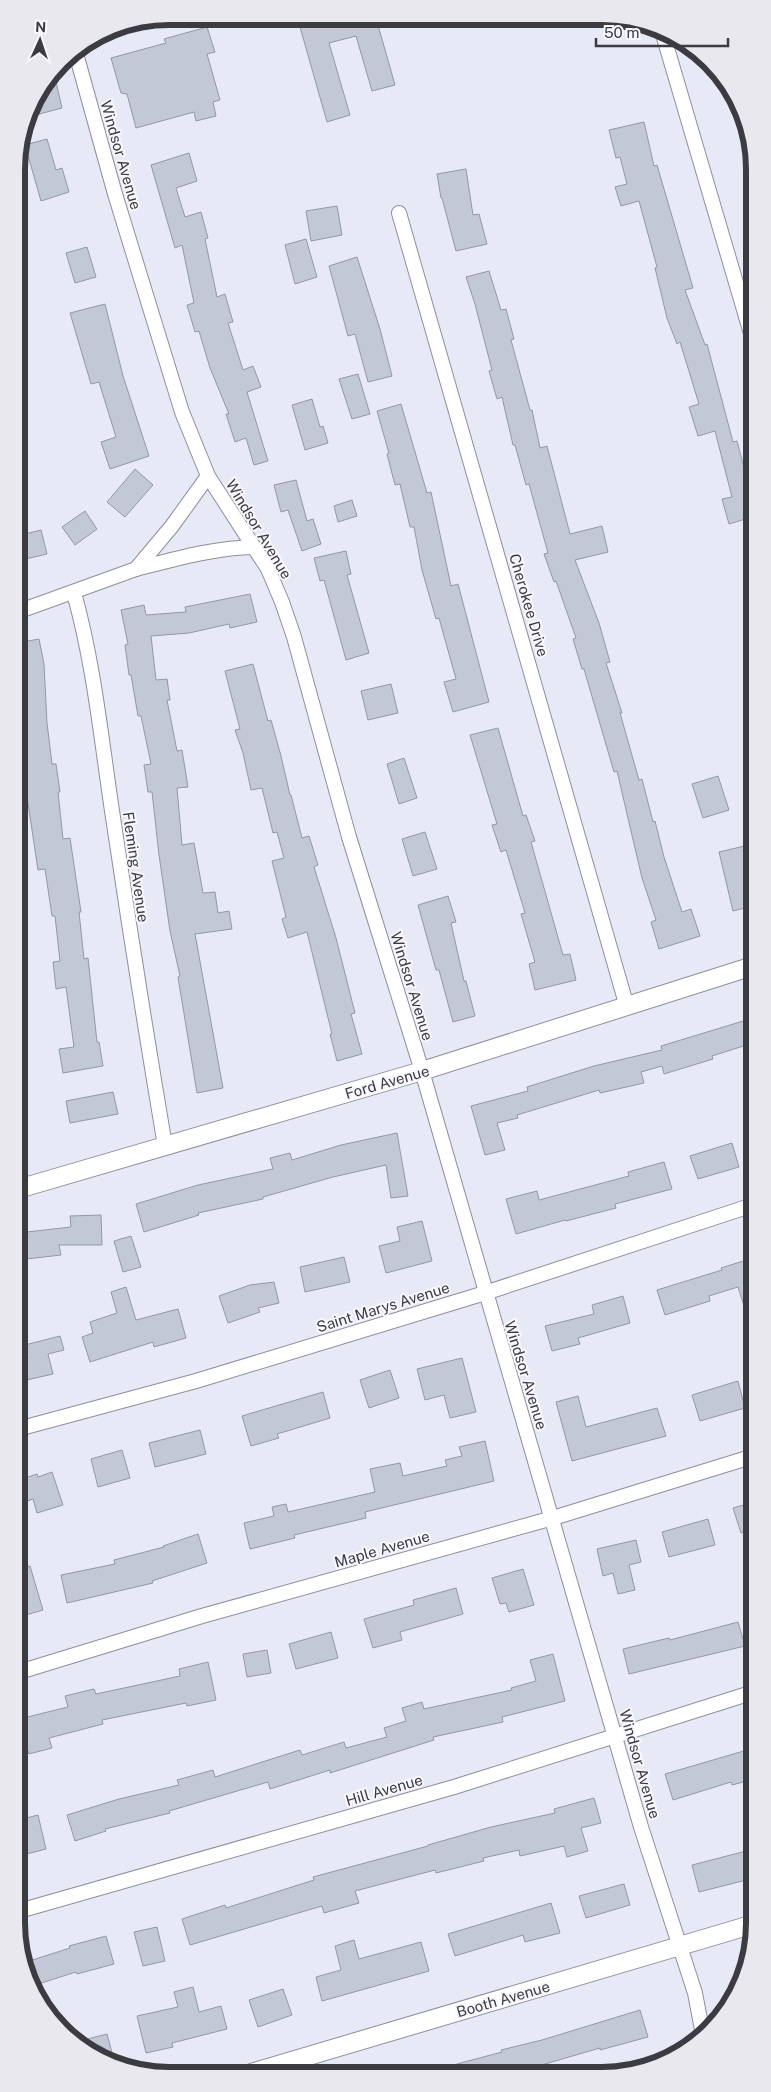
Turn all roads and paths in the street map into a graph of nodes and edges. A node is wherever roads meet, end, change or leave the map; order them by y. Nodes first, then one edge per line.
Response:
1 (665, 40) edge
2 (77, 59) edge
3 (399, 213) dead end
4 (746, 318) edge
5 (208, 476) junction
6 (254, 547) junction
7 (136, 569) junction
8 (74, 593) junction
9 (25, 609) edge
10 (746, 968) edge
11 (627, 1007) junction
12 (422, 1072) junction
13 (165, 1146) junction
14 (25, 1187) edge
15 (746, 1207) edge
16 (485, 1293) junction
17 (25, 1427) edge
18 (746, 1458) edge
19 (553, 1518) junction
20 (25, 1670) edge
21 (746, 1694) edge
22 (615, 1735) junction
23 (25, 1909) edge
24 (746, 1926) edge
25 (680, 1946) junction
26 (702, 2027) edge
27 (271, 2067) edge

1 - 4 street
2 - 5 street, Windsor Avenue
3 - 11 street, Cherokee Drive
5 - 6 street, Windsor Avenue
5 - 7 street
6 - 7 street
6 - 12 street, Windsor Avenue
7 - 8 street
8 - 9 street
8 - 13 street, Fleming Avenue
10 - 11 street, Ford Avenue
11 - 12 street, Ford Avenue
12 - 13 street, Ford Avenue
12 - 16 street, Windsor Avenue
13 - 14 street, Ford Avenue
15 - 16 street, Saint Marys Avenue
16 - 17 street, Saint Marys Avenue
16 - 19 street, Windsor Avenue
18 - 19 street, Maple Avenue
19 - 20 street, Maple Avenue
19 - 22 street, Windsor Avenue
21 - 22 street, Hill Avenue
22 - 23 street, Hill Avenue
22 - 25 street, Windsor Avenue
24 - 25 street, Booth Avenue
25 - 26 street, Windsor Avenue
25 - 27 street, Booth Avenue

